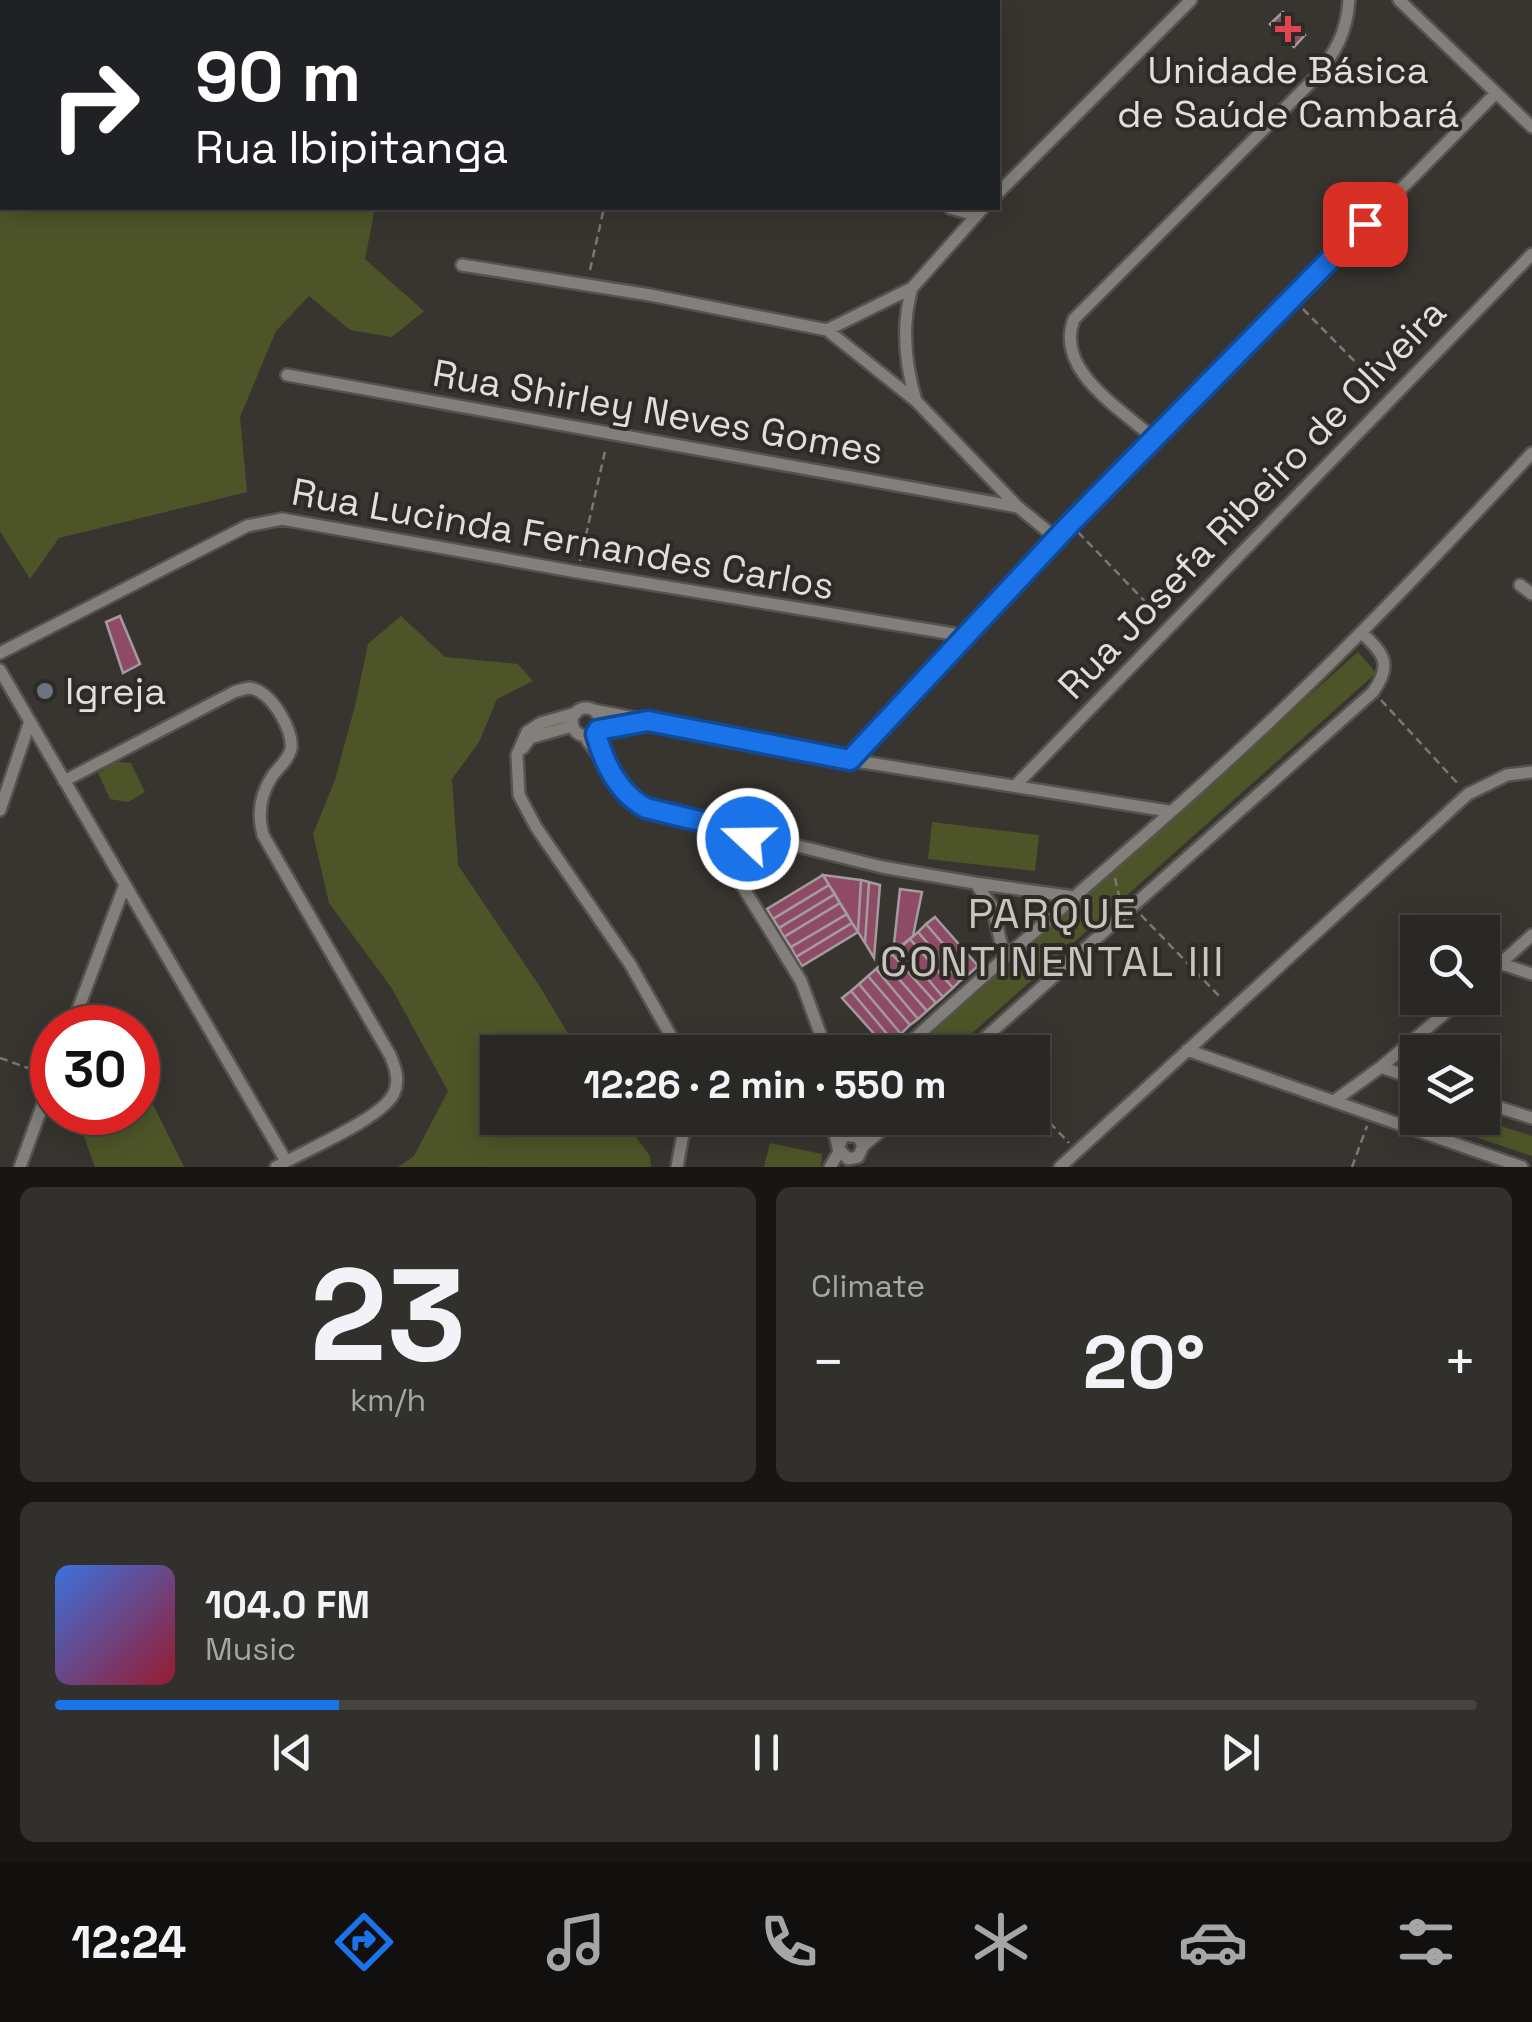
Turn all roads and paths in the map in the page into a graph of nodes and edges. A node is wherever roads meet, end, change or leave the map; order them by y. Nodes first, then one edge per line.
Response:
1 (1191, 0) edge
2 (1349, 0) edge
3 (1400, 0) edge
4 (1496, 94) junction
5 (1532, 128) edge
6 (1000, 192) edge
7 (604, 210) edge
8 (980, 211) edge
9 (1532, 254) edge
10 (462, 265) dead end
11 (587, 285) junction
12 (912, 288) junction
13 (1292, 298) junction
14 (827, 330) junction
15 (287, 375) dead end
16 (1393, 401) junction
17 (916, 402) junction
18 (609, 431) junction
19 (1154, 438) junction
20 (1532, 453) edge
21 (1018, 507) junction
22 (1070, 524) junction
23 (1056, 538) junction
24 (578, 572) junction
25 (1520, 585) dead end
26 (1532, 594) edge
27 (1170, 628) junction
28 (1361, 632) junction
29 (966, 636) junction
30 (0, 653) edge
31 (0, 670) edge
32 (1373, 692) junction
33 (593, 710) junction
34 (576, 712) junction
35 (30, 721) junction
36 (648, 721) junction
37 (572, 726) junction
38 (593, 733) junction
39 (517, 755) junction
40 (850, 760) junction
41 (1532, 772) edge
42 (64, 782) junction
43 (1015, 786) junction
44 (1468, 794) junction
45 (0, 810) edge
46 (1168, 811) junction
47 (734, 843) junction
48 (788, 846) junction
49 (750, 853) junction
50 (1113, 862) junction
51 (974, 884) junction
52 (124, 887) junction
53 (749, 894) junction
54 (1075, 897) junction
55 (1129, 910) junction
56 (1532, 935) edge
57 (1004, 955) junction
58 (1502, 964) joint
59 (1532, 974) edge
60 (80, 1005) edge
61 (1232, 1009) junction
62 (1442, 1015) edge
63 (670, 1035) edge
64 (820, 1035) edge
65 (918, 1035) edge
66 (987, 1035) edge
67 (1187, 1050) junction
68 (0, 1058) edge
69 (1381, 1067) junction
70 (30, 1070) edge
71 (1400, 1074) edge
72 (1334, 1101) junction
73 (1500, 1108) edge
74 (1370, 1115) junction
75 (1532, 1118) edge
76 (1050, 1122) edge
77 (32, 1135) edge
78 (683, 1135) edge
79 (835, 1135) edge
80 (854, 1135) edge
81 (873, 1135) edge
82 (858, 1143) junction
83 (839, 1150) junction
84 (1077, 1150) junction
85 (281, 1164) edge
86 (20, 1167) edge
87 (677, 1167) edge
88 (830, 1167) edge
89 (845, 1167) edge
90 (1060, 1167) edge
91 (1352, 1167) edge
92 (1522, 1167) edge

1 - 6 street
2 - 19 street
3 - 4 street
4 - 5 street
4 - 13 street
7 - 11 path
8 - 12 street
9 - 16 street, Rua Josefa Ribeiro de Oliveira
10 - 11 street
11 - 14 street
12 - 14 street
12 - 17 street
13 - 16 path
13 - 19 street
14 - 17 street
15 - 18 street, Rua Shirley Neves Gomes
16 - 27 street, Rua Josefa Ribeiro de Oliveira
17 - 21 street
18 - 21 street, Rua Shirley Neves Gomes
18 - 24 path
19 - 22 street
20 - 28 street
21 - 23 street
22 - 23 street
22 - 27 path
23 - 29 street
24 - 29 street, Rua Lucinda Fernandes Carlos
24 - 30 street, Rua Lucinda Fernandes Carlos
25 - 26 street
27 - 43 street, Rua Josefa Ribeiro de Oliveira
28 - 32 street
28 - 46 street
29 - 40 street
31 - 35 street
32 - 44 path
32 - 55 street
33 - 34 street
33 - 36 street
33 - 38 street
34 - 37 street
34 - 39 street
35 - 42 street
35 - 45 street
36 - 38 street
36 - 40 street
37 - 38 street
37 - 39 street
38 - 47 street
39 - 63 street
40 - 43 street
41 - 44 street
42 - 52 street
42 - 85 street
43 - 46 street
44 - 61 street
46 - 50 street
47 - 48 street
47 - 49 street
47 - 49 street
47 - 53 street
48 - 49 street
48 - 51 street
49 - 53 street
50 - 54 street
50 - 55 path
51 - 54 street
51 - 57 street
52 - 60 street
52 - 85 street
53 - 64 street
54 - 57 street
55 - 61 path
55 - 66 street
56 - 58 street
57 - 65 street
58 - 59 street
61 - 67 street
62 - 69 street
67 - 72 street
67 - 84 street
68 - 70 path
69 - 71 street
69 - 72 street
72 - 74 street
73 - 75 street
74 - 91 path
74 - 92 street
76 - 84 path
77 - 86 street
78 - 87 street
79 - 83 street
80 - 82 street
81 - 82 street
82 - 83 street
82 - 83 street
82 - 89 street
83 - 88 street
84 - 90 street

